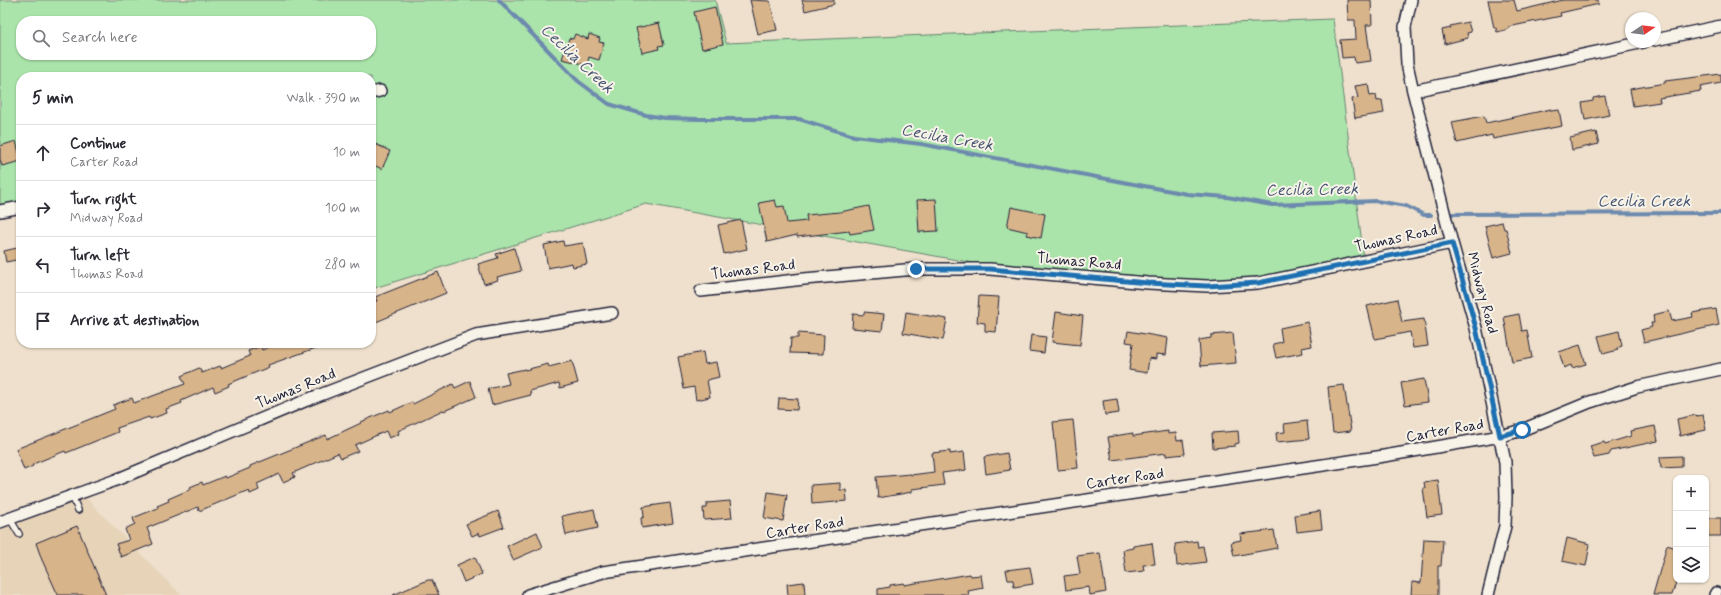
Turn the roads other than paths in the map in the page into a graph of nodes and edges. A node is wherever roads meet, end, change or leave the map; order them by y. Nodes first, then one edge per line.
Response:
1 (1411, 0) edge
2 (1721, 26) edge
3 (1661, 39) edge
4 (1625, 46) edge
5 (1413, 91) junction
6 (16, 208) edge
7 (0, 211) edge
8 (1452, 243) junction
9 (700, 291) dead end
10 (612, 313) dead end
11 (1721, 369) edge
12 (1500, 436) junction
13 (72, 496) junction
14 (78, 510) dead end
15 (5, 520) edge
16 (19, 534) dead end
17 (528, 595) edge
18 (1488, 595) edge

1 - 5 street, Midway Road
2 - 3 street
4 - 5 street
5 - 8 street, Midway Road
6 - 7 street
8 - 9 street, Thomas Road
8 - 12 street, Midway Road
10 - 13 street, Thomas Road
11 - 12 street, Carter Road
12 - 17 street, Carter Road
12 - 18 street, Midway Road
13 - 14 lane
13 - 15 street, Thomas Road
15 - 16 lane

